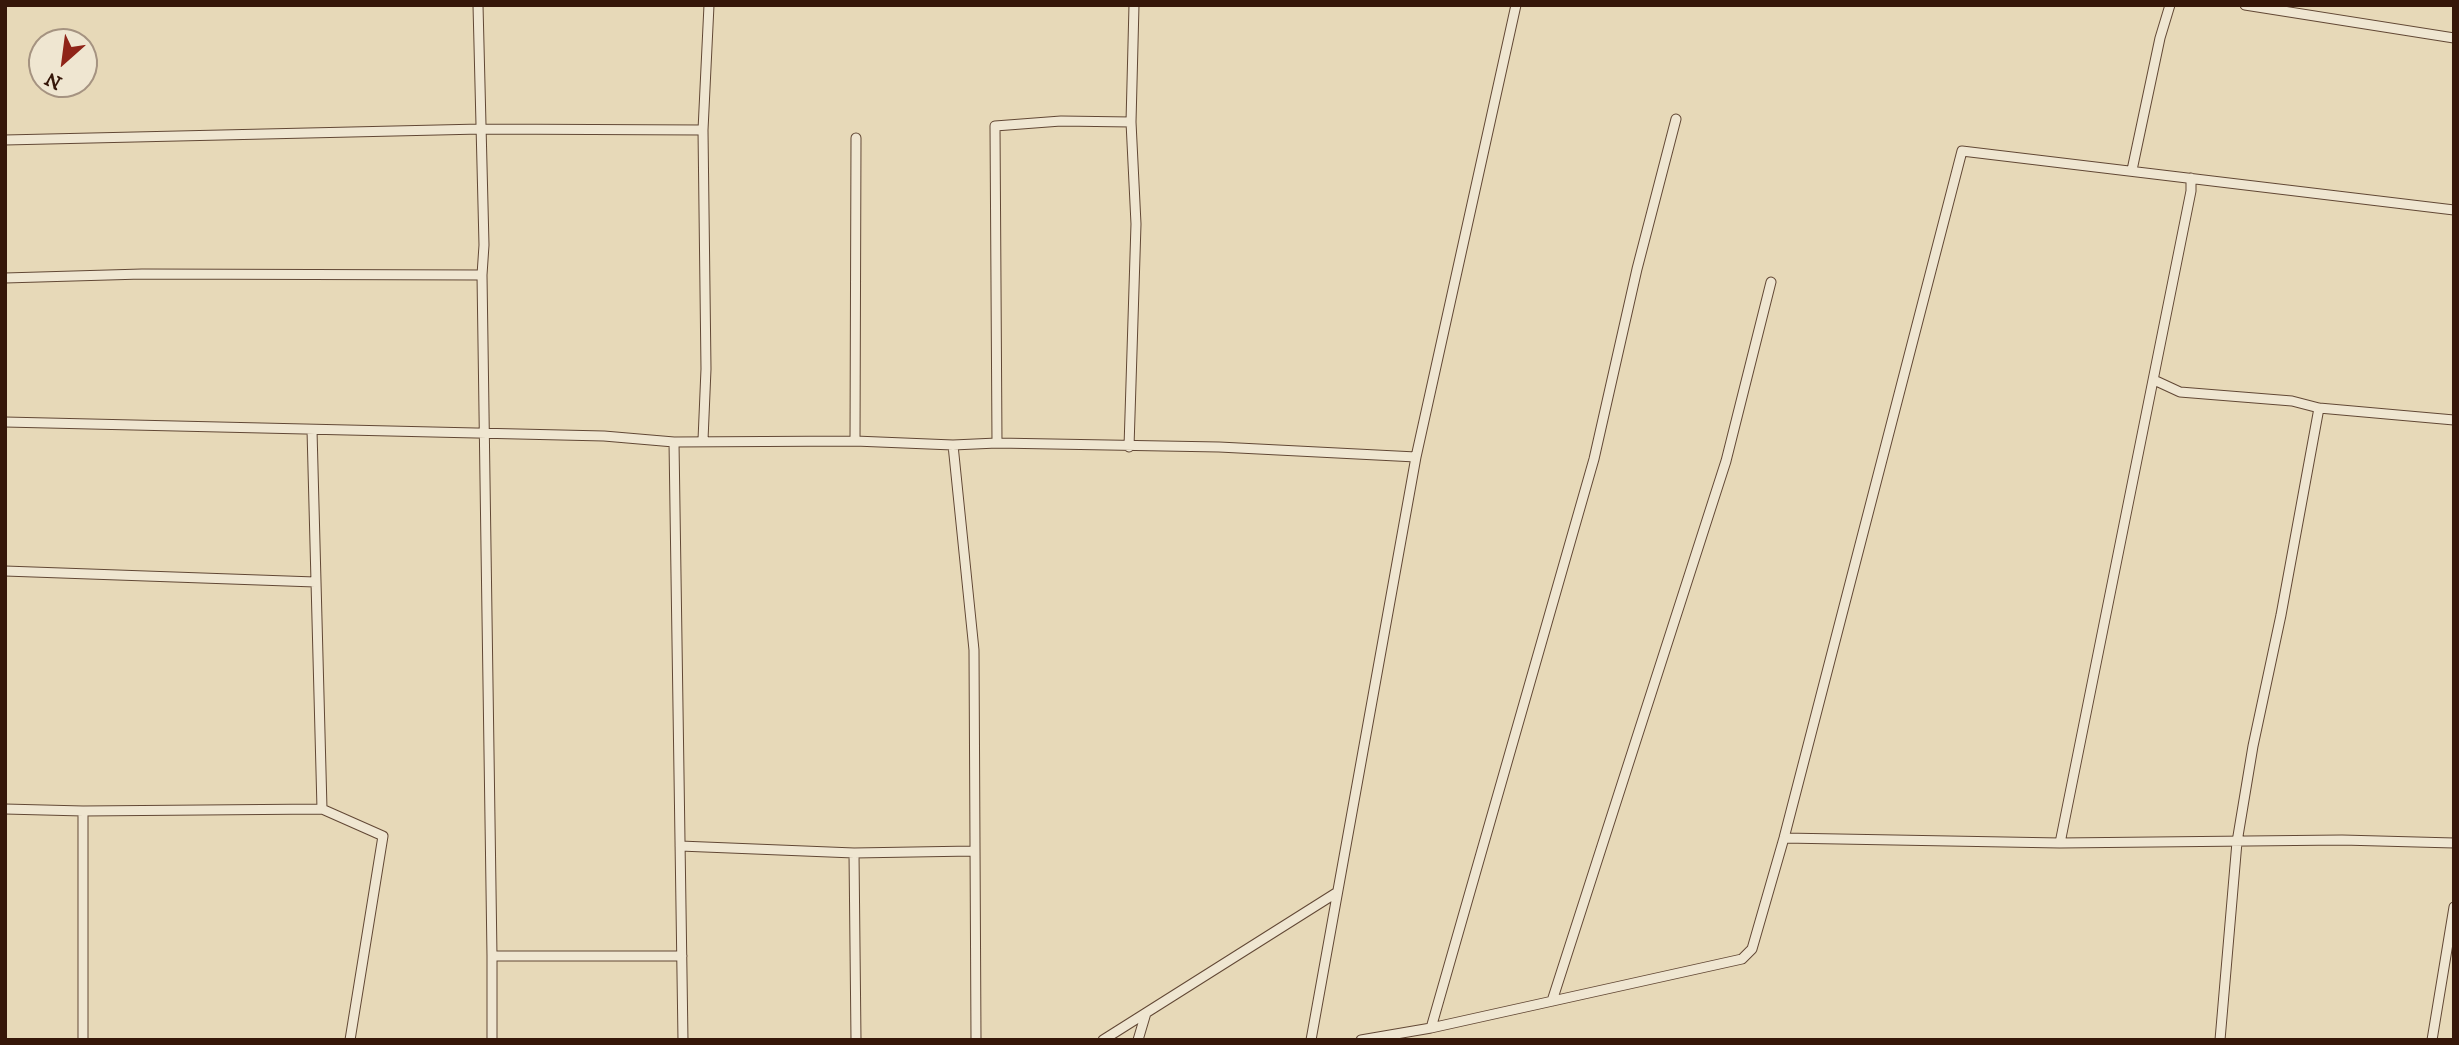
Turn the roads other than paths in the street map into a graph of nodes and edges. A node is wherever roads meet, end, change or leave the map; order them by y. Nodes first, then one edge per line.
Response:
1 (478, 5) edge
2 (709, 5) edge
3 (1134, 5) edge
4 (1516, 5) edge
5 (2170, 5) edge
6 (2245, 5) edge
7 (2454, 38) edge
8 (1676, 119) dead end
9 (1131, 122) junction
10 (481, 129) junction
11 (703, 130) junction
12 (856, 138) dead end
13 (5, 140) edge
14 (2132, 170) junction
15 (2190, 178) junction
16 (2454, 210) edge
17 (482, 275) junction
18 (5, 278) edge
19 (1771, 282) dead end
20 (2154, 380) junction
21 (2319, 408) junction
22 (2454, 420) edge
23 (5, 422) edge
24 (312, 430) junction
25 (484, 433) junction
26 (703, 440) junction
27 (855, 441) junction
28 (674, 442) junction
29 (997, 443) junction
30 (953, 445) junction
31 (1129, 447) junction
32 (1416, 457) junction
33 (5, 571) edge
34 (314, 582) junction
35 (5, 809) edge
36 (322, 809) junction
37 (83, 811) junction
38 (1784, 838) junction
39 (2237, 842) junction
40 (2060, 843) junction
41 (2454, 843) edge
42 (680, 846) junction
43 (974, 851) junction
44 (854, 853) junction
45 (1336, 893) junction
46 (2454, 907) edge
47 (492, 956) junction
48 (682, 956) junction
49 (1552, 1001) junction
50 (1146, 1013) junction
51 (1431, 1028) junction
52 (83, 1040) edge
53 (349, 1040) edge
54 (492, 1040) edge
55 (684, 1040) edge
56 (856, 1040) edge
57 (976, 1040) edge
58 (1103, 1040) edge
59 (1138, 1040) edge
60 (1311, 1040) edge
61 (1361, 1040) edge
62 (2220, 1040) edge
63 (2432, 1040) edge

1 - 10 street
2 - 11 street
3 - 9 street
4 - 32 street
5 - 14 street
6 - 7 street
8 - 51 street
9 - 29 street
9 - 31 street
10 - 11 street
10 - 13 street
10 - 17 street
11 - 26 street
12 - 27 street
14 - 15 street
14 - 38 street
15 - 16 street
15 - 20 street
17 - 18 street
17 - 25 street
19 - 49 street
20 - 21 street
20 - 40 street
21 - 22 street
21 - 39 street
23 - 24 street
24 - 25 street
24 - 34 street
25 - 28 street
25 - 47 street
26 - 27 street
26 - 28 street
27 - 30 street
28 - 42 street
29 - 30 street
29 - 31 street
30 - 43 street
31 - 32 street
32 - 45 street
33 - 34 street
34 - 36 street
35 - 37 street
36 - 37 street
36 - 53 street
37 - 52 street
38 - 40 street
38 - 49 street
39 - 40 street
39 - 41 street
39 - 62 street
42 - 44 street
42 - 48 street
43 - 44 street
43 - 57 street
44 - 56 street
45 - 50 street
45 - 60 street
46 - 63 street
47 - 48 street
47 - 54 street
48 - 55 street
49 - 51 street
50 - 58 street
50 - 59 street
51 - 61 street

